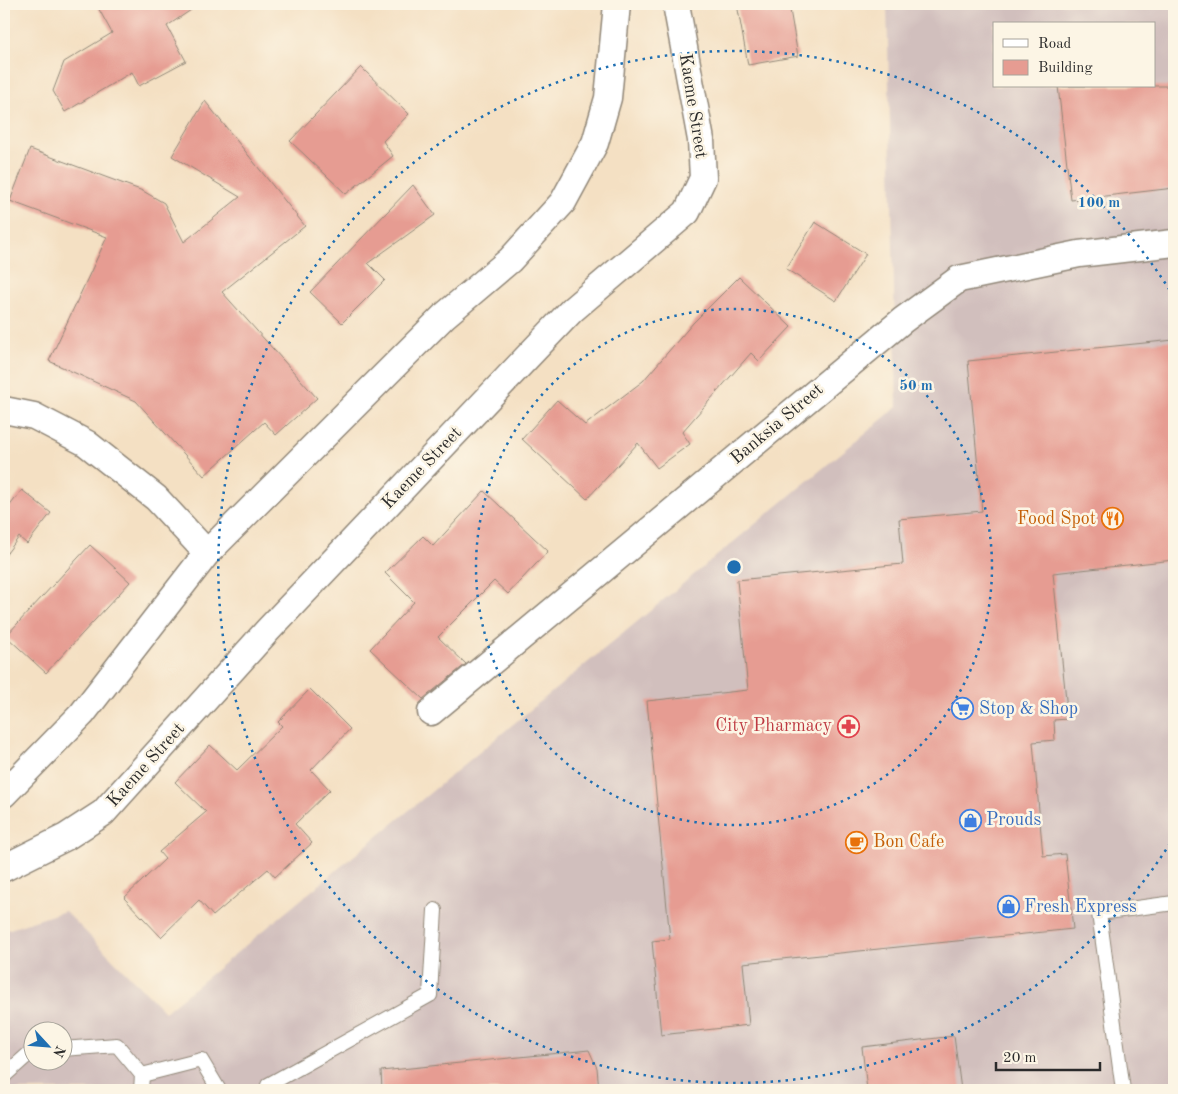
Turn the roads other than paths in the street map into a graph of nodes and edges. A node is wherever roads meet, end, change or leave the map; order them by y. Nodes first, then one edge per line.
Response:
1 (617, 4) edge
2 (676, 4) edge
3 (1174, 243) edge
4 (4, 410) edge
5 (207, 553) junction
6 (431, 712) dead end
7 (4, 794) edge
8 (4, 868) edge
9 (1174, 903) edge
10 (435, 910) dead end
11 (72, 1048) edge
12 (22, 1060) edge
13 (142, 1075) junction
14 (4, 1076) edge
15 (142, 1090) edge
16 (219, 1090) edge
17 (267, 1090) edge
18 (1123, 1090) edge

1 - 5 street
2 - 8 street, Kaeme Street
3 - 6 street, Banksia Street
4 - 5 street
5 - 7 street
9 - 18 lane
10 - 17 lane
11 - 13 lane
12 - 14 lane
13 - 15 lane
13 - 16 lane

